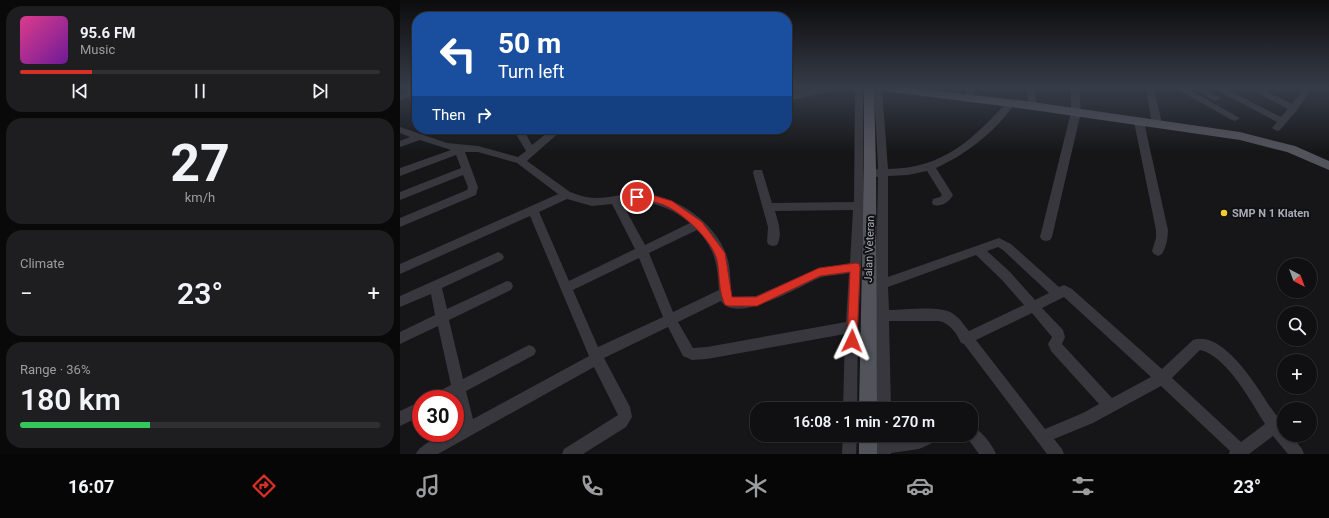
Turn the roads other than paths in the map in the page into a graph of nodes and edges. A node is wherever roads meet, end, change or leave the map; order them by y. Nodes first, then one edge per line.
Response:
1 (860, 109) edge
2 (871, 109) edge
3 (878, 109) edge
4 (1005, 109) edge
5 (1056, 109) edge
6 (1154, 109) edge
7 (1223, 109) edge
8 (1255, 109) edge
9 (1293, 109) edge
10 (1076, 112) junction
11 (1235, 118) dead end
12 (1139, 122) junction
13 (1157, 124) junction
14 (400, 130) edge
15 (412, 132) edge
16 (421, 134) edge
17 (424, 134) edge
18 (521, 134) edge
19 (552, 134) edge
20 (400, 144) edge
21 (462, 149) junction
22 (531, 151) junction
23 (520, 162) junction
24 (1329, 166) edge
25 (930, 167) junction
26 (466, 170) junction
27 (400, 172) edge
28 (877, 173) junction
29 (758, 174) dead end
30 (566, 195) junction
31 (400, 196) edge
32 (615, 200) junction
33 (937, 202) dead end
34 (858, 206) junction
35 (767, 207) junction
36 (533, 210) junction
37 (400, 223) edge
38 (699, 224) junction
39 (872, 230) junction
40 (1046, 237) dead end
41 (773, 242) dead end
42 (977, 249) junction
43 (642, 251) junction
44 (1158, 251) dead end
45 (498, 257) dead end
46 (856, 267) junction
47 (400, 269) edge
48 (875, 284) junction
49 (435, 286) junction
50 (507, 286) dead end
51 (566, 288) junction
52 (725, 293) junction
53 (1059, 294) junction
54 (400, 302) edge
55 (1033, 307) junction
56 (875, 316) junction
57 (442, 318) junction
58 (670, 319) junction
59 (852, 327) junction
60 (400, 338) edge
61 (966, 339) junction
62 (529, 351) dead end
63 (597, 357) junction
64 (1162, 378) junction
65 (458, 389) junction
66 (850, 402) edge
67 (869, 402) edge
68 (883, 402) edge
69 (1110, 406) junction
70 (412, 413) edge
71 (400, 419) edge
72 (1275, 426) junction
73 (468, 430) junction
74 (1042, 437) junction
75 (850, 442) edge
76 (919, 442) edge
77 (978, 442) edge
78 (880, 447) edge
79 (576, 452) edge
80 (1238, 453) edge
81 (424, 454) edge
82 (849, 454) edge
83 (989, 454) edge
84 (1057, 454) edge
85 (1297, 454) edge

1 - 34 street
2 - 28 main road, Jalan Veteran
3 - 28 street
4 - 25 street
5 - 10 main road
6 - 13 street
7 - 11 street
8 - 9 street
10 - 12 main road
10 - 40 street
12 - 13 main road
12 - 44 street
13 - 24 main road
14 - 15 street
16 - 20 street
17 - 21 street
18 - 22 street
19 - 22 street
21 - 23 street
21 - 26 street
21 - 27 street
22 - 23 street
23 - 30 street
25 - 28 street
25 - 33 street
26 - 31 street
26 - 37 street
28 - 39 main road, Jalan Veteran
29 - 35 street
30 - 32 street
30 - 36 street
32 - 38 street
32 - 43 street
34 - 35 street
34 - 39 street
35 - 41 street
36 - 47 street
36 - 51 street
38 - 43 street
38 - 52 street
39 - 46 street
39 - 48 main road, Jalan Veteran
42 - 48 street
42 - 53 street
42 - 55 street
43 - 51 street
43 - 58 street
45 - 49 street
46 - 52 street
46 - 59 street
48 - 56 main road, Jalan Veteran
49 - 54 street
49 - 57 street
50 - 57 street
51 - 63 street
52 - 58 street
53 - 55 street
53 - 64 street
55 - 61 street
55 - 69 street
56 - 61 street
56 - 67 main road, Jalan Veteran
56 - 68 street
57 - 60 street
57 - 65 street
58 - 59 street
58 - 63 street
59 - 66 street
61 - 74 street
62 - 65 street
63 - 73 street
63 - 79 street
64 - 69 street
64 - 72 street
64 - 80 street
65 - 73 street
69 - 74 street
70 - 71 street
72 - 80 street
72 - 85 street
73 - 81 street
74 - 84 street
75 - 82 street
76 - 78 street
77 - 83 street

